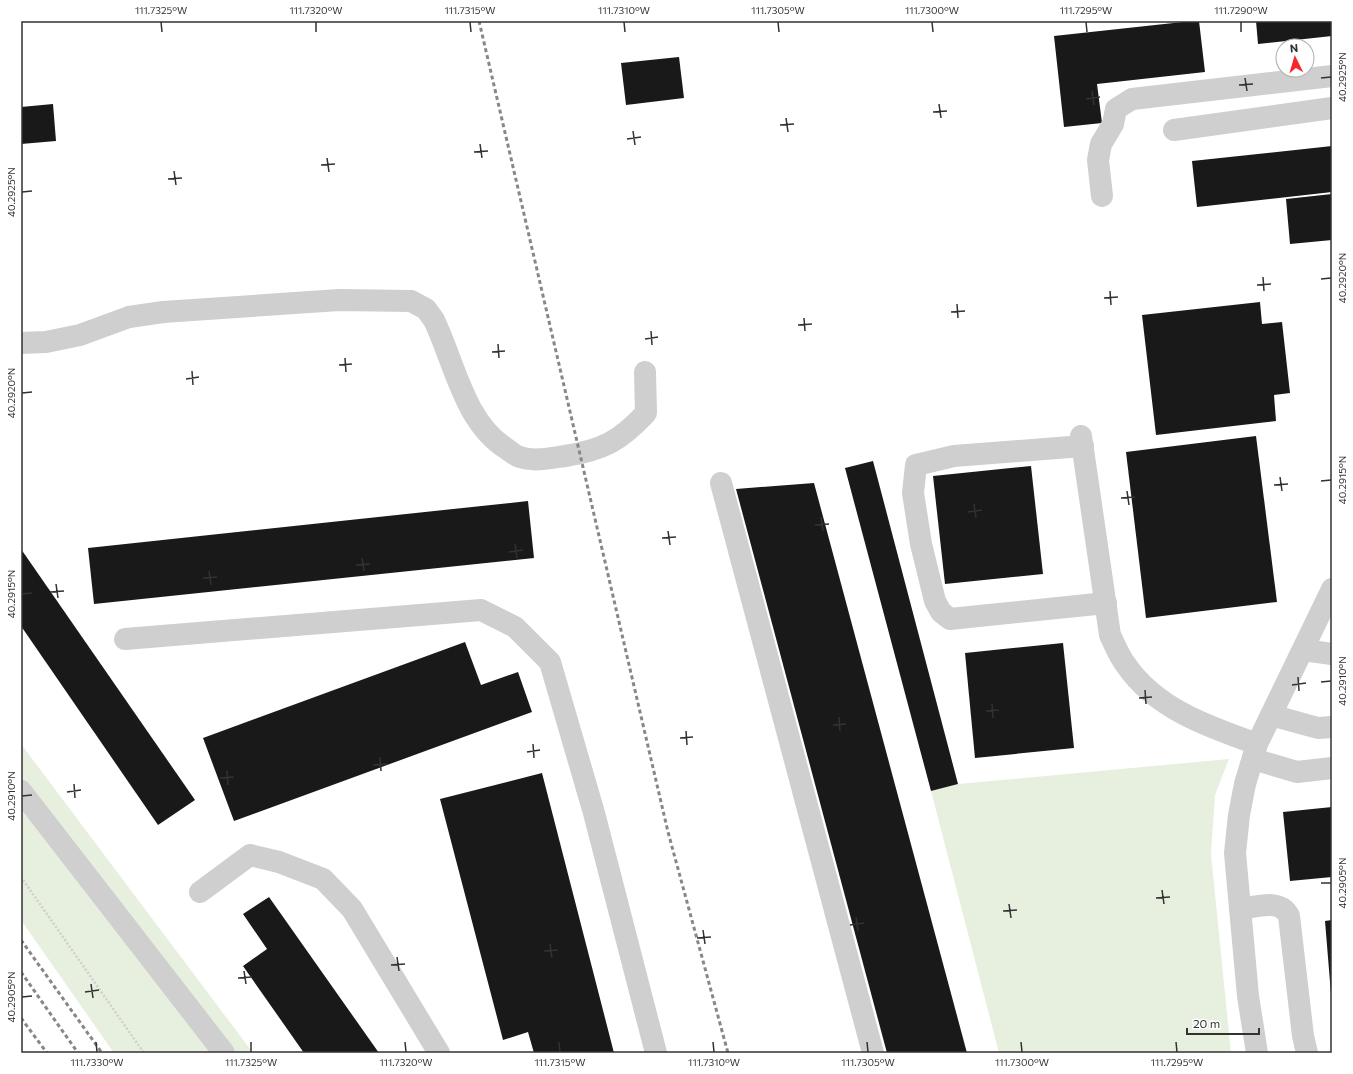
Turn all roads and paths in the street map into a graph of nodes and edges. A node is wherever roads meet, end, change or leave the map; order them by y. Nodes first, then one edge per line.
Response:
1 (1332, 76) edge
2 (1332, 108) edge
3 (1174, 130) dead end
4 (1102, 196) dead end
5 (21, 343) edge
6 (645, 372) dead end
7 (721, 483) dead end
8 (1332, 589) edge
9 (1106, 603) junction
10 (125, 639) dead end
11 (1303, 650) junction
12 (1332, 654) edge
13 (1271, 715) junction
14 (1332, 726) edge
15 (1255, 752) junction
16 (1332, 768) edge
17 (21, 791) edge
18 (21, 877) edge
19 (200, 892) dead end
20 (1240, 909) junction
21 (144, 1053) edge
22 (224, 1053) edge
23 (439, 1053) edge
24 (656, 1053) edge
25 (873, 1053) edge
26 (1257, 1053) edge
27 (1307, 1053) edge

1 - 4 street
2 - 3 street
5 - 6 street
7 - 25 street
8 - 11 street
9 - 9 street
9 - 15 street
10 - 24 street
11 - 12 street
11 - 13 street
13 - 14 street
13 - 15 street
15 - 16 street
15 - 20 street
17 - 22 street
18 - 21 path
19 - 23 street
20 - 26 street
20 - 27 street

